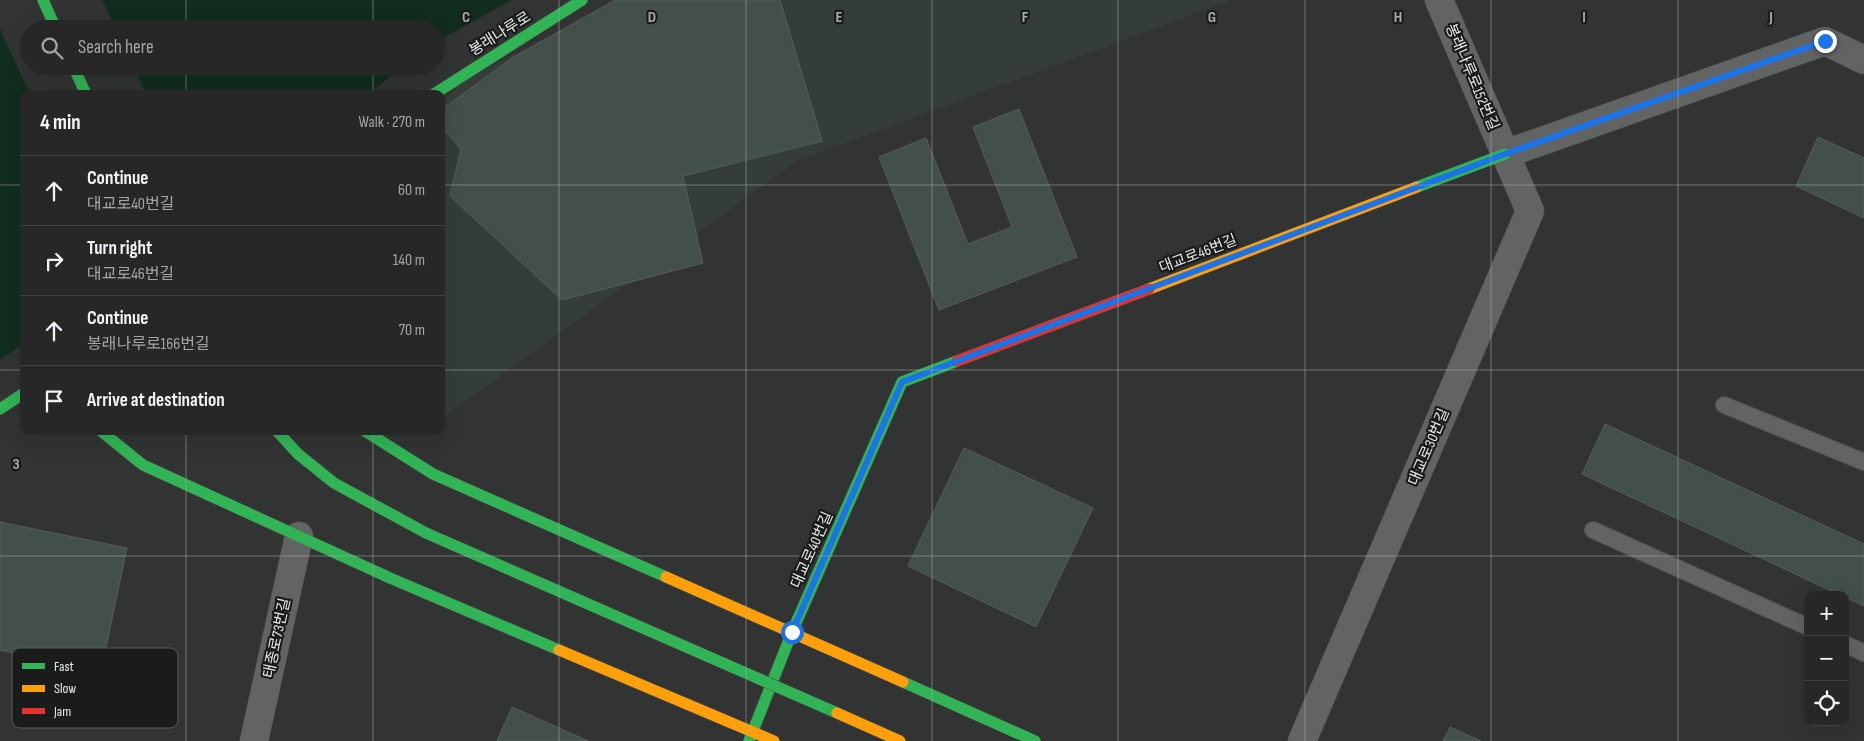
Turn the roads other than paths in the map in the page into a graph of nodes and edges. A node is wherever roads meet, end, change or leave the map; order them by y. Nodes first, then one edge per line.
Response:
1 (43, 0) edge
2 (582, 0) edge
3 (1439, 0) edge
4 (52, 20) edge
5 (1864, 60) edge
6 (77, 75) edge
7 (84, 90) edge
8 (440, 90) edge
9 (1505, 154) junction
10 (902, 382) joint
11 (20, 396) edge
12 (1724, 405) dead end
13 (0, 409) edge
14 (106, 435) edge
15 (281, 435) edge
16 (371, 435) edge
17 (1864, 462) edge
18 (1593, 530) dead end
19 (299, 536) junction
20 (1804, 625) edge
21 (792, 632) junction
22 (1849, 646) edge
23 (1864, 653) edge
24 (751, 736) edge
25 (254, 741) edge
26 (774, 741) edge
27 (900, 741) edge
28 (1035, 741) edge
29 (1302, 741) edge

1 - 4 main road
2 - 8 main road, 봉래나루로
3 - 9 street, 봉래나루로152번길
5 - 9 street
6 - 7 main road
9 - 10 main road, 대교로46번길
9 - 29 street, 대교로30번길
10 - 21 main road, 대교로40번길
11 - 13 main road
12 - 17 lane
14 - 19 main road
15 - 27 main road, bridge
16 - 21 main road
18 - 20 lane
19 - 24 main road
19 - 25 street, 태종로73번길
21 - 24 main road, 대교로40번길
21 - 28 main road
22 - 23 lane
24 - 26 main road

